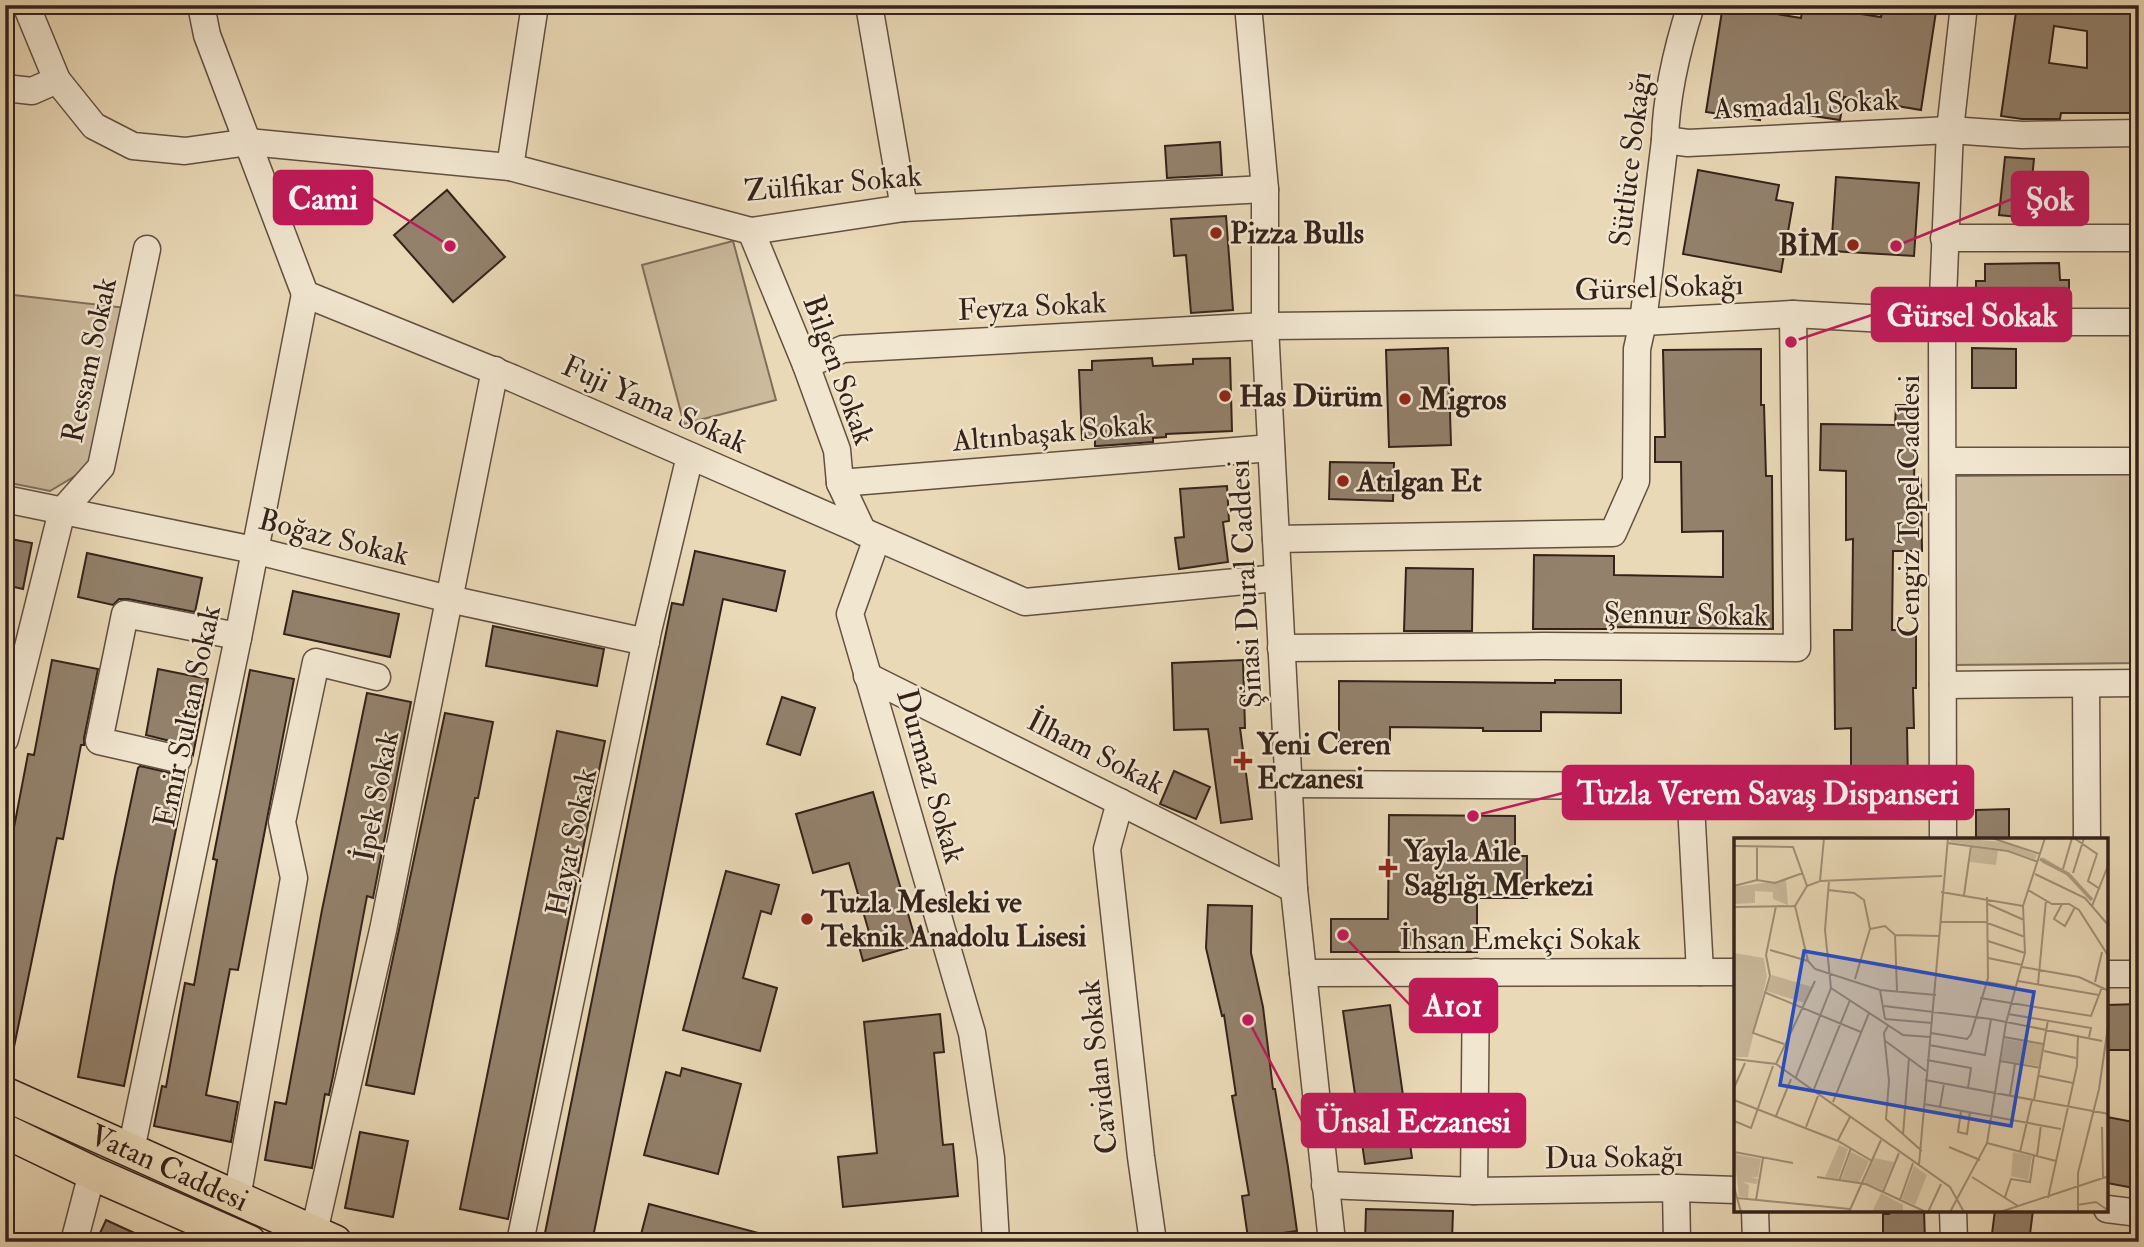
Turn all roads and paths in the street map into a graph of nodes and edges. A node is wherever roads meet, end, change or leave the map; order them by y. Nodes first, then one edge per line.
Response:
1 (26, 5) edge
2 (201, 5) edge
3 (535, 5) edge
4 (869, 5) edge
5 (1248, 5) edge
6 (1691, 5) edge
7 (1964, 5) edge
8 (57, 80) junction
9 (5, 88) edge
10 (1950, 130) junction
11 (2139, 133) edge
12 (1665, 140) junction
13 (249, 142) junction
14 (510, 167) junction
15 (1265, 189) junction
16 (904, 208) junction
17 (751, 230) junction
18 (1944, 238) junction
19 (2139, 238) edge
20 (147, 249) dead end
21 (305, 294) junction
22 (1793, 314) junction
23 (1643, 322) junction
24 (1942, 322) junction
25 (2139, 322) edge
26 (1265, 326) junction
27 (806, 365) junction
28 (495, 370) junction
29 (1271, 448) junction
30 (690, 456) junction
31 (1942, 461) junction
32 (2139, 461) edge
33 (840, 483) junction
34 (5, 499) edge
35 (62, 511) junction
36 (870, 535) junction
37 (1276, 539) junction
38 (254, 550) junction
39 (1278, 578) junction
40 (449, 599) junction
41 (238, 638) junction
42 (646, 642) junction
43 (1281, 648) junction
44 (867, 676) junction
45 (377, 677) dead end
46 (2139, 683) edge
47 (2087, 684) junction
48 (1943, 685) junction
49 (5, 739) edge
50 (178, 759) dead end
51 (1288, 784) junction
52 (1120, 802) junction
53 (1943, 838) edge
54 (2087, 838) edge
55 (1293, 889) junction
56 (1475, 972) junction
57 (1700, 972) junction
58 (1734, 972) edge
59 (1303, 973) junction
60 (2109, 974) edge
61 (2139, 974) edge
62 (5, 1094) edge
63 (5, 1131) edge
64 (131, 1150) junction
65 (92, 1173) junction
66 (1325, 1185) junction
67 (1676, 1188) junction
68 (1734, 1190) edge
69 (1474, 1191) junction
70 (237, 1198) junction
71 (2109, 1209) edge
72 (1755, 1212) edge
73 (1953, 1212) edge
74 (2139, 1213) edge
75 (325, 1237) edge
76 (74, 1242) edge
77 (249, 1242) edge
78 (520, 1242) edge
79 (996, 1242) edge
80 (1153, 1242) edge
81 (1332, 1242) edge
82 (1676, 1242) edge
83 (1756, 1242) edge
84 (1954, 1242) edge

1 - 8 street
2 - 13 street
3 - 14 street
4 - 16 street
5 - 15 street, Şinasi Dural Caddesi
6 - 12 street, Sütlüce Sokağı
7 - 10 street, Cengiz Topel Caddesi
8 - 9 street
8 - 13 street, Zülfikar Sokak
10 - 11 street, Asmadalı Sokak
10 - 12 street, Asmadalı Sokak
10 - 18 street, Cengiz Topel Caddesi
12 - 23 street, Sütlüce Sokağı
13 - 14 street, Zülfikar Sokak
13 - 21 street
14 - 17 street, Zülfikar Sokak
15 - 16 street, Zülfikar Sokak
15 - 26 street, Şinasi Dural Caddesi
16 - 17 street, Zülfikar Sokak
17 - 27 street, Bilgen Sokak
18 - 19 street
18 - 24 street, Cengiz Topel Caddesi
20 - 35 street, Ressam Sokak
21 - 28 street, Fuji Yama Sokak
21 - 38 street, Emir Sultan Sokak
22 - 23 street, Gürsel Sokağı
22 - 24 street, Gürsel Sokağı
22 - 43 street, Şennur Sokak
23 - 26 street, Gürsel Sokağı
23 - 37 street, Sütlüce Sokağı
24 - 25 street, Gürsel Sokağı
24 - 31 street, Cengiz Topel Caddesi
26 - 27 street, Feyza Sokak
26 - 29 street, Şinasi Dural Caddesi
27 - 33 street, Bilgen Sokak
28 - 30 street, Fuji Yama Sokak
28 - 40 street, İpek Sokak
29 - 33 street, Altınbaşak Sokak
29 - 37 street, Şinasi Dural Caddesi
30 - 36 street, Fuji Yama Sokak
30 - 42 street, Hayat Sokak
31 - 32 street
31 - 48 street, Cengiz Topel Caddesi
33 - 36 street, Bilgen Sokak
34 - 35 street, Boğaz Sokak
35 - 38 street, Boğaz Sokak
35 - 49 street
36 - 39 street, Fuji Yama Sokak
36 - 44 street, Durmaz Sokak
37 - 39 street, Şinasi Dural Caddesi
38 - 40 street, Boğaz Sokak
38 - 41 street, Emir Sultan Sokak
39 - 43 street, Şinasi Dural Caddesi
40 - 42 street, Boğaz Sokak
40 - 75 street, İpek Sokak
41 - 50 street
41 - 64 street, Emir Sultan Sokak
42 - 78 street, Hayat Sokak
43 - 51 street, Şinasi Dural Caddesi
44 - 52 street, İlham Sokak
44 - 79 street, Durmaz Sokak
45 - 70 street
46 - 47 street
47 - 48 street
47 - 54 street
48 - 53 street, Cengiz Topel Caddesi
51 - 55 street, Şinasi Dural Caddesi
51 - 57 street
52 - 55 street, İlham Sokak
52 - 80 street, Cavidan Sokak
55 - 59 street, Şinasi Dural Caddesi
56 - 57 street, İhsan Emekçi Sokak
56 - 59 street, İhsan Emekçi Sokak
56 - 69 street
57 - 58 street, İhsan Emekçi Sokak
59 - 66 street, Şinasi Dural Caddesi
60 - 61 street
62 - 64 main road, Vatan Caddesi
63 - 65 main road, Vatan Caddesi
64 - 70 main road, Vatan Caddesi
65 - 76 street
65 - 77 main road, Vatan Caddesi
66 - 69 street, Dua Sokağı
66 - 81 street, Şinasi Dural Caddesi
67 - 68 street, Dua Sokağı
67 - 69 street, Dua Sokağı
67 - 82 street
70 - 75 main road, Vatan Caddesi
71 - 74 street
72 - 83 street
73 - 84 street

